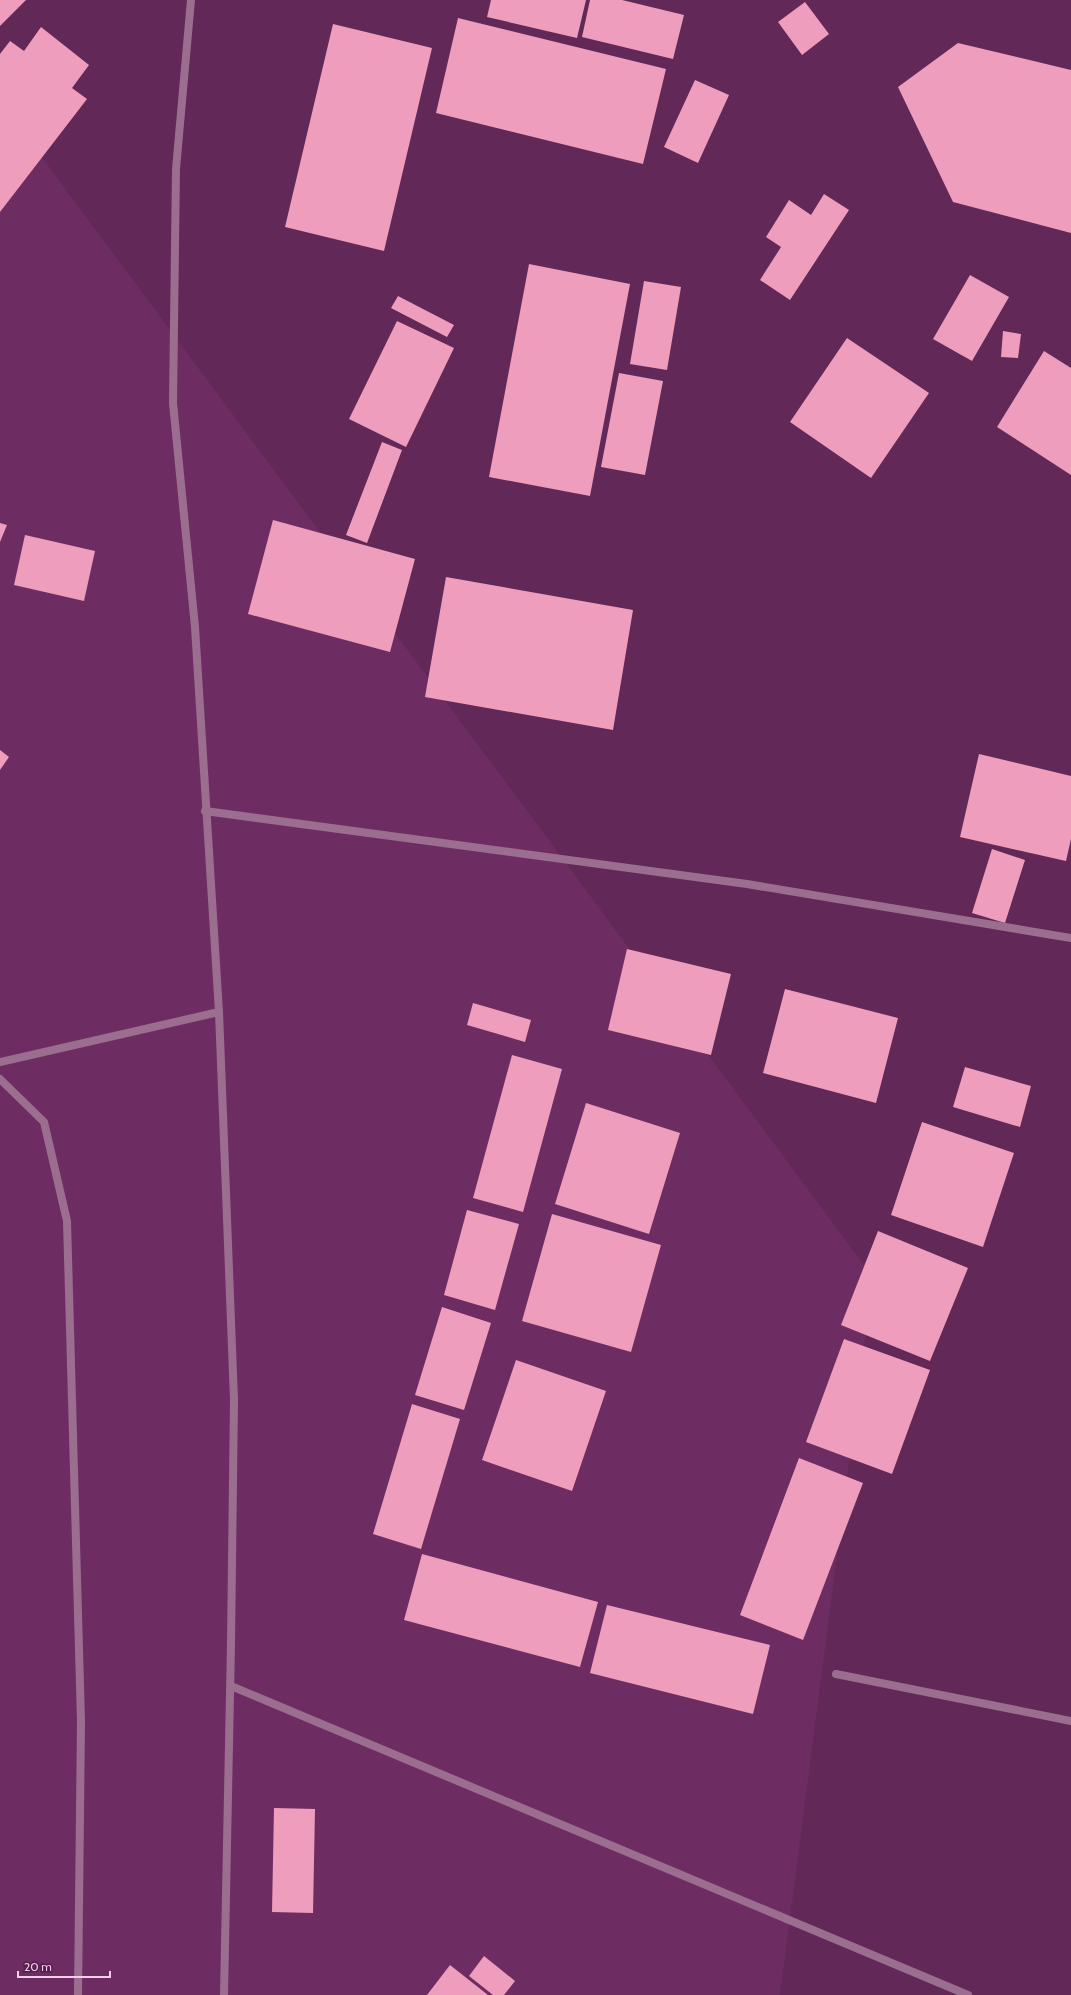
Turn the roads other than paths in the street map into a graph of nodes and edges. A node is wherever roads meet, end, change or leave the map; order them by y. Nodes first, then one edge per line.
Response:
1 (191, 0) edge
2 (205, 812) junction
3 (1071, 938) edge
4 (219, 1012) junction
5 (0, 1062) edge
6 (0, 1079) edge
7 (836, 1674) dead end
8 (231, 1686) junction
9 (1071, 1721) edge
10 (78, 1995) edge
11 (224, 1995) edge
12 (968, 1995) edge

1 - 2 street
2 - 3 street
2 - 4 street
4 - 5 street
4 - 8 street
6 - 10 street
7 - 9 street
8 - 11 street
8 - 12 street

